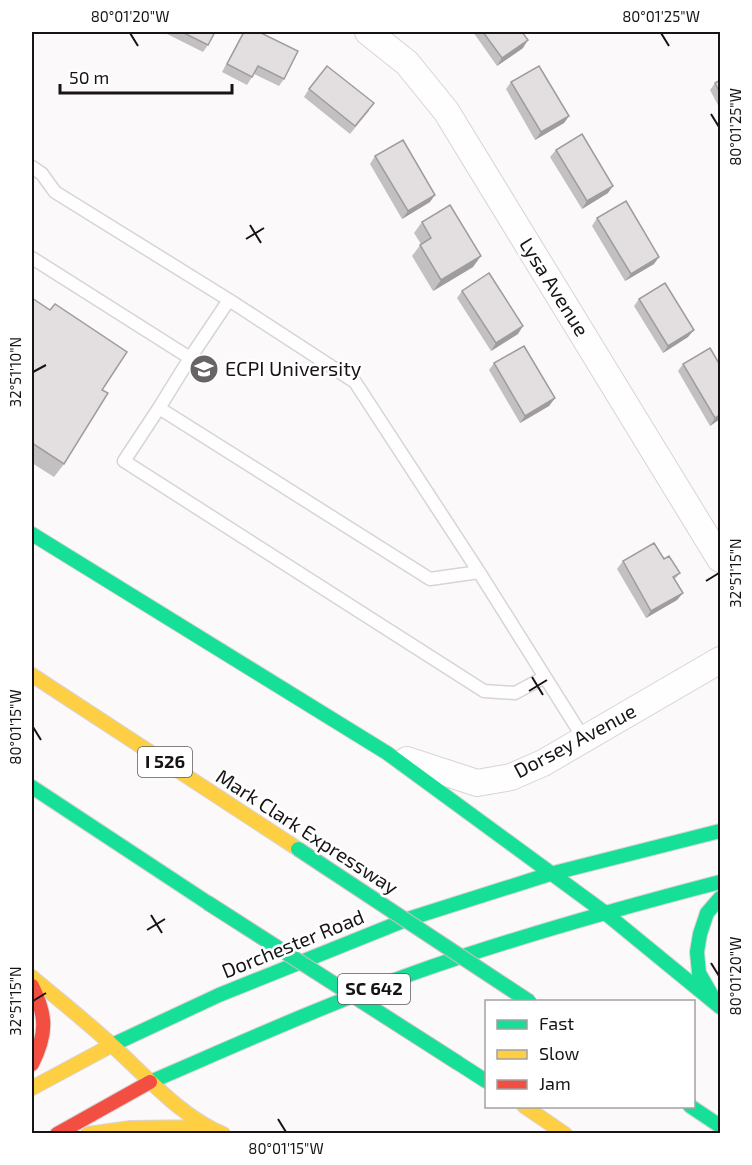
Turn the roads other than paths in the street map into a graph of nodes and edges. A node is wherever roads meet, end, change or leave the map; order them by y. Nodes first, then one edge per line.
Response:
1 (368, 32) edge
2 (32, 166) edge
3 (32, 258) edge
4 (229, 300) junction
5 (190, 358) junction
6 (159, 408) junction
7 (32, 534) edge
8 (720, 559) edge
9 (479, 572) junction
10 (720, 660) edge
11 (32, 675) edge
12 (545, 677) junction
13 (584, 739) junction
14 (387, 753) junction
15 (32, 787) edge
16 (720, 831) edge
17 (550, 874) junction
18 (720, 882) edge
19 (720, 898) edge
20 (604, 912) junction
21 (32, 977) edge
22 (32, 986) edge
23 (527, 1000) edge
24 (718, 1005) edge
25 (112, 1045) junction
26 (32, 1064) edge
27 (485, 1081) edge
28 (150, 1082) junction
29 (32, 1088) edge
30 (526, 1108) edge
31 (692, 1108) edge
32 (720, 1126) edge
33 (206, 1127) junction
34 (57, 1134) edge
35 (88, 1134) edge
36 (223, 1134) edge
37 (565, 1134) edge

1 - 8 street, Lysa Avenue
2 - 4 lane
3 - 5 lane
4 - 5 lane
4 - 9 lane
5 - 6 lane
6 - 9 lane
6 - 12 lane
7 - 14 main road
9 - 12 lane
10 - 13 street, Dorsey Avenue
11 - 23 main road, Mark Clark Expressway / I 526, bridge
12 - 13 lane
13 - 14 street, Dorsey Avenue
14 - 17 main road
15 - 27 main road, bridge
16 - 17 main road, Dorchester Road / SC 642
17 - 20 main road
17 - 25 main road, Dorchester Road / SC 642
18 - 20 main road, SC 642
19 - 24 main road
20 - 24 main road
20 - 28 main road, SC 642
21 - 25 main road
22 - 26 main road
25 - 28 main road
25 - 29 main road, Dorchester Road / SC 642
28 - 33 main road
28 - 34 main road, SC 642
30 - 37 main road
31 - 32 main road
33 - 35 main road
33 - 36 main road

